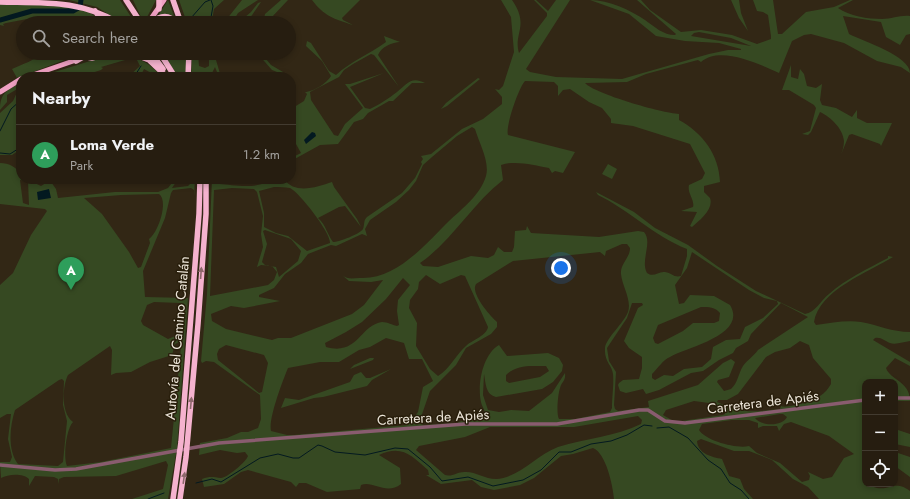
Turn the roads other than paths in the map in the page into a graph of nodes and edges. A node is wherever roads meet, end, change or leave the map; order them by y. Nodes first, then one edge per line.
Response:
1 (159, 0) edge
2 (164, 0) edge
3 (173, 0) edge
4 (177, 0) edge
5 (127, 1) edge
6 (0, 2) edge
7 (90, 7) junction
8 (158, 9) junction
9 (100, 16) edge
10 (108, 16) edge
11 (136, 16) edge
12 (153, 16) edge
13 (179, 16) edge
14 (183, 16) edge
15 (149, 60) edge
16 (157, 60) edge
17 (162, 60) edge
18 (189, 60) edge
19 (76, 61) edge
20 (42, 72) edge
21 (164, 72) edge
22 (166, 72) edge
23 (168, 72) edge
24 (188, 72) edge
25 (16, 83) edge
26 (0, 92) edge
27 (199, 184) edge
28 (206, 184) edge
29 (898, 398) edge
30 (910, 398) edge
31 (862, 400) edge
32 (0, 465) edge
33 (173, 499) edge
34 (180, 499) edge

1 - 8 highway
2 - 8 highway
3 - 13 highway
4 - 14 highway
5 - 11 highway
6 - 7 highway
7 - 9 highway
7 - 10 highway
8 - 12 highway
15 - 21 highway
16 - 22 highway
17 - 23 highway
18 - 24 highway
19 - 20 highway
25 - 26 highway
27 - 33 highway, Autovía del Camino Catalán
34 -> 28 highway, Autovía del Camino Catalán
29 - 30 street
31 - 32 street, Carretera de Apiés

